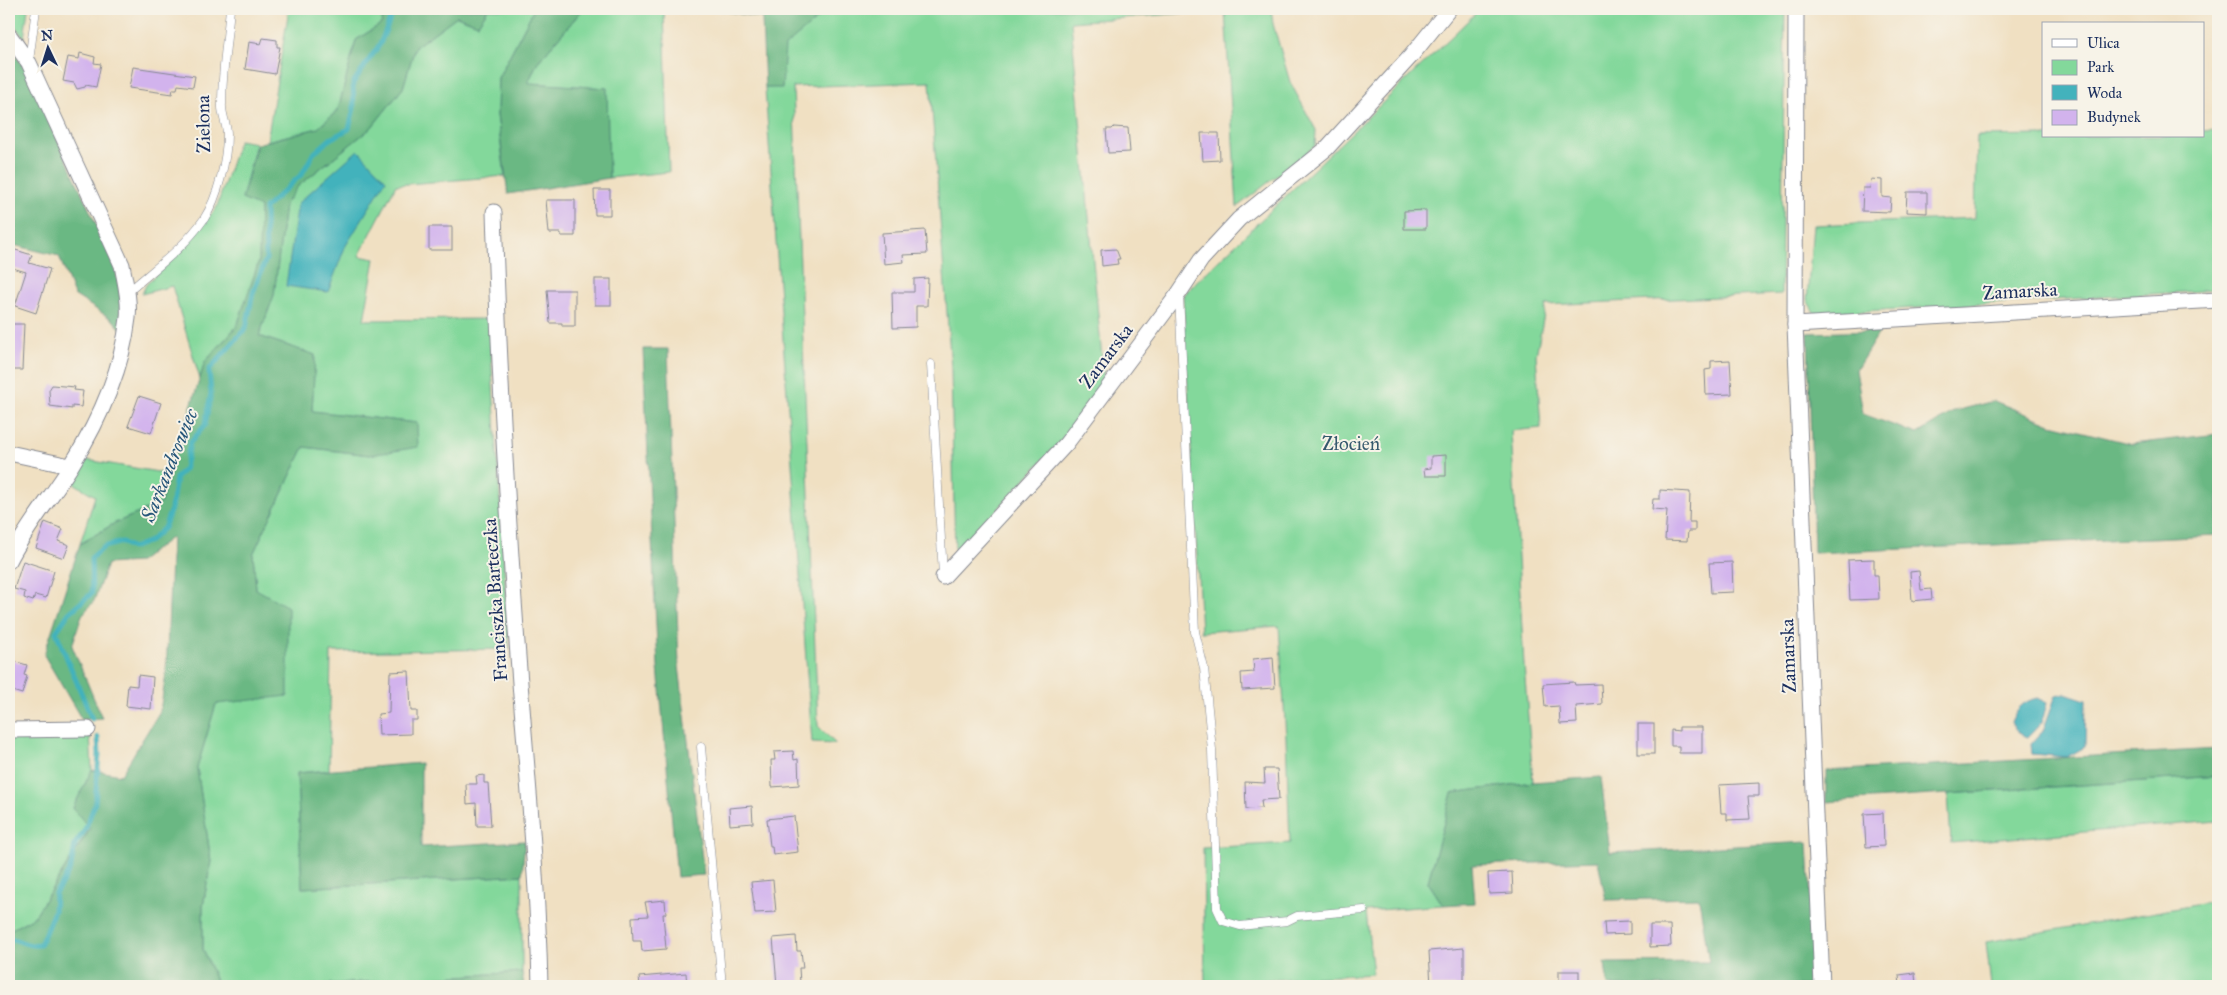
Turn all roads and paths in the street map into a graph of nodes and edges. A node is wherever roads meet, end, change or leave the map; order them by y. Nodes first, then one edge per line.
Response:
1 (36, 9) edge
2 (230, 9) edge
3 (1449, 9) edge
4 (1796, 9) edge
5 (9, 36) edge
6 (29, 63) junction
7 (494, 212) dead end
8 (127, 293) junction
9 (1179, 293) junction
10 (2218, 300) edge
11 (1795, 325) junction
12 (931, 364) dead end
13 (9, 453) edge
14 (70, 466) junction
15 (9, 561) edge
16 (944, 577) joint
17 (88, 729) dead end
18 (9, 730) edge
19 (701, 747) dead end
20 (1364, 910) dead end
21 (540, 986) edge
22 (722, 986) edge
23 (1822, 986) edge

1 - 6 lane
2 - 8 lane, Zielona
3 - 9 street, Zamarska
4 - 11 street, Zamarska
5 - 6 street
6 - 8 street
7 - 21 street, Franciszka Barteczka
8 - 14 street
9 - 16 street, Zamarska
9 - 20 lane
10 - 11 street, Zamarska
11 - 23 street, Zamarska
12 - 16 lane, Zamarska
13 - 14 street
14 - 15 street
17 - 18 street
19 - 22 lane

